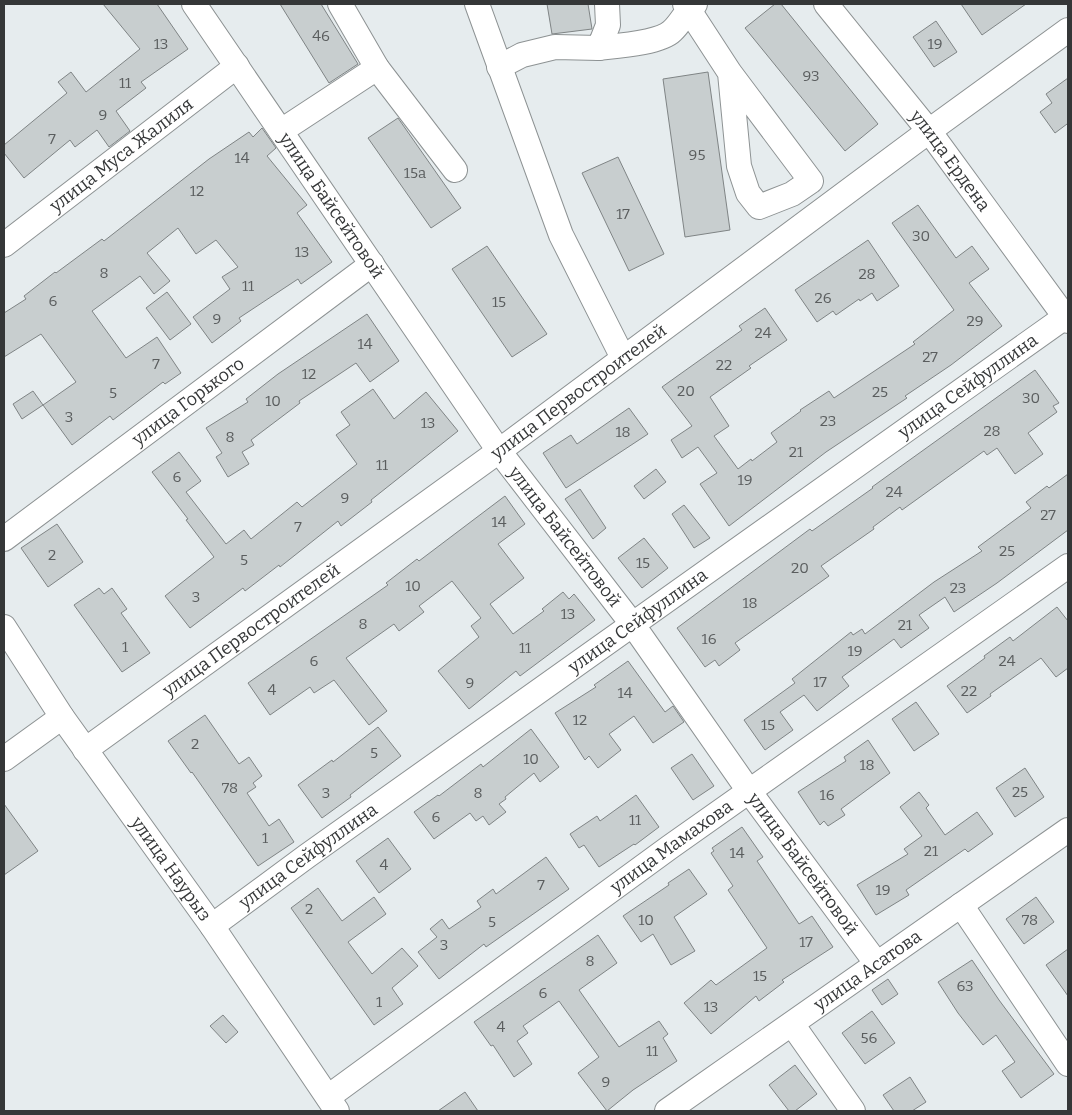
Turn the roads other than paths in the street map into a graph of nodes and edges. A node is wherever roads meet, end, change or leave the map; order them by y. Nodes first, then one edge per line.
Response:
1 (194, 4) edge
2 (340, 4) edge
3 (477, 4) edge
4 (607, 4) edge
5 (826, 4) edge
6 (689, 6) edge
7 (1068, 30) edge
8 (599, 48) junction
9 (237, 66) junction
10 (499, 66) junction
11 (377, 68) junction
12 (730, 73) junction
13 (281, 131) junction
14 (929, 131) junction
15 (455, 170) dead end
16 (4, 244) edge
17 (372, 264) junction
18 (1067, 319) edge
19 (623, 358) junction
20 (499, 451) junction
21 (4, 539) edge
22 (1068, 566) edge
23 (633, 625) junction
24 (4, 626) edge
25 (62, 717) junction
26 (85, 750) junction
27 (4, 759) edge
28 (749, 791) junction
29 (1068, 830) edge
30 (961, 905) junction
31 (212, 926) junction
32 (876, 964) junction
33 (792, 1024) junction
34 (1068, 1064) edge
35 (332, 1104) edge
36 (668, 1111) edge
37 (853, 1111) edge

1 - 9 street, улица Байсейтовой
2 - 11 street
3 - 10 street
4 - 8 street
5 - 14 street, улица Ердена
6 - 8 street
6 - 12 street
7 - 14 street, улица Первостроителей
8 - 10 street
9 - 13 street, улица Байсейтовой
9 - 16 street, улица Муса Жалиля
10 - 19 street
11 - 13 street
11 - 15 street
12 - 12 street
13 - 17 street, улица Байсейтовой
14 - 18 street, улица Ердена
14 - 19 street, улица Первостроителей
17 - 20 street, улица Байсейтовой
17 - 21 street, улица Горького
18 - 23 street, улица Сейфуллина
19 - 20 street, улица Первостроителей
20 - 23 street, улица Байсейтовой
20 - 26 street, улица Первостроителей
22 - 28 street, улица Мамахова
23 - 28 street, улица Байсейтовой
23 - 31 street, улица Сейфуллина
24 - 25 street, улица Наурыз
25 - 26 street, улица Наурыз
25 - 27 street
26 - 31 street, улица Наурыз
28 - 32 street, улица Байсейтовой
28 - 35 street, улица Мамахова
29 - 30 street, улица Асатова
30 - 32 street, улица Асатова
30 - 34 street
31 - 35 street, улица Наурыз
32 - 33 street, улица Асатова
33 - 36 street, улица Асатова
33 - 37 street

